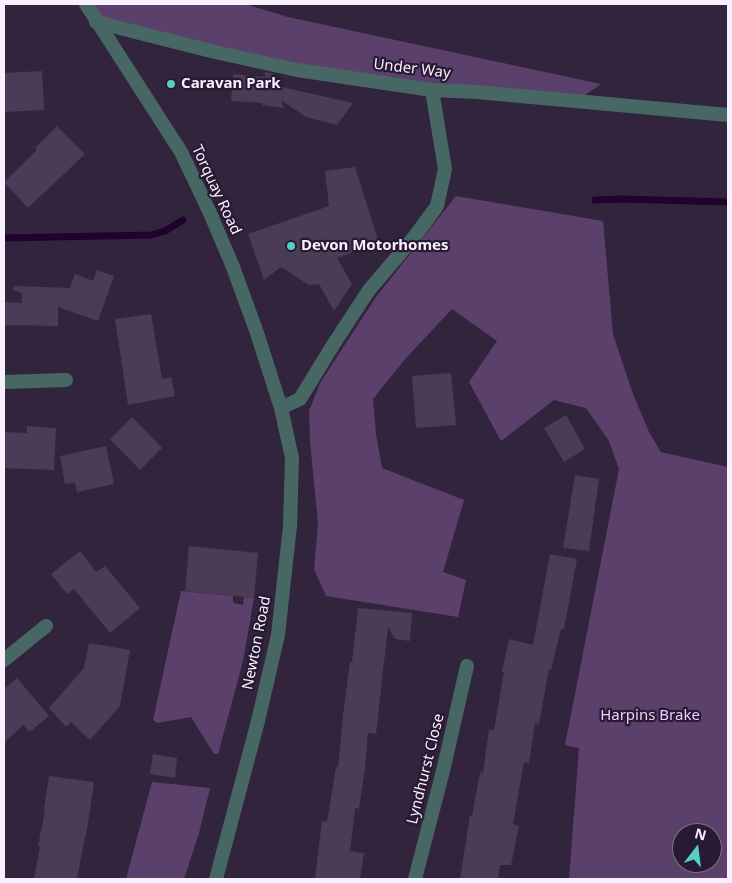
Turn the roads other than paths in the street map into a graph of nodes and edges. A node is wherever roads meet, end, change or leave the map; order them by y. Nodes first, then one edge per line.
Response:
1 (86, 4) edge
2 (96, 22) junction
3 (432, 90) junction
4 (728, 115) edge
5 (66, 380) dead end
6 (4, 382) edge
7 (281, 408) junction
8 (46, 626) dead end
9 (4, 660) edge
10 (468, 666) dead end
11 (216, 879) edge
12 (415, 879) edge

1 - 2 street, Torquay Road
2 - 3 street, Under Way
2 - 7 street, Torquay Road
3 - 4 street, Under Way
3 - 7 street
5 - 6 street
7 - 11 street, Newton Road
8 - 9 street
10 - 12 street, Lyndhurst Close

